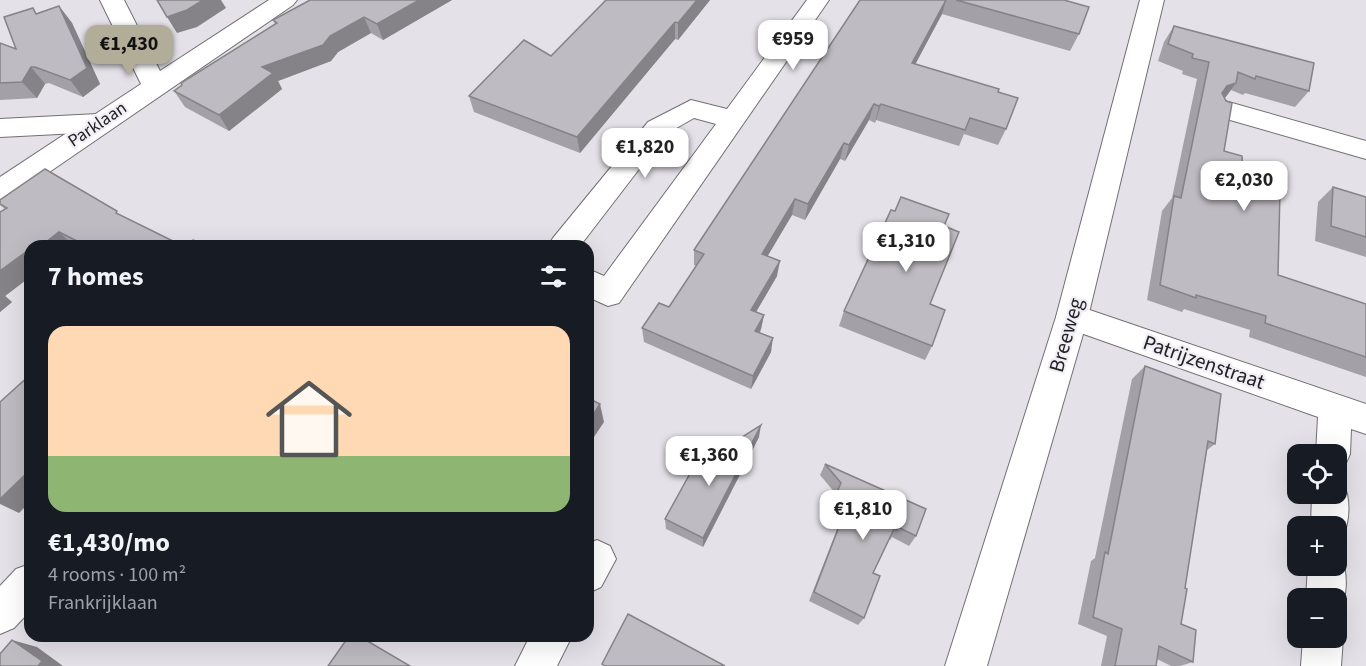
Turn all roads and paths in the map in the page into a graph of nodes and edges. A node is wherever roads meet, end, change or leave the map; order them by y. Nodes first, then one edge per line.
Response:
1 (112, 0) edge
2 (285, 0) edge
3 (818, 0) edge
4 (1152, 0) edge
5 (155, 86) junction
6 (1225, 110) edge
7 (733, 119) junction
8 (98, 123) junction
9 (0, 128) edge
10 (1366, 150) edge
11 (0, 191) edge
12 (568, 240) edge
13 (594, 285) edge
14 (1072, 316) junction
15 (1351, 414) edge
16 (1337, 444) edge
17 (24, 589) edge
18 (0, 614) edge
19 (549, 642) edge
20 (1322, 648) edge
21 (535, 666) edge
22 (966, 666) edge
23 (1321, 666) edge

1 - 5 street
2 - 5 street, Parklaan
3 - 7 street
4 - 14 street, Breeweg
5 - 8 street, Parklaan
6 - 10 street
7 - 12 street
7 - 13 street
8 - 9 street
8 - 11 street, Parklaan
14 - 15 street, Patrijzenstraat
14 - 22 street, Breeweg
15 - 16 street, Patrijzenstraat
17 - 18 street
19 - 21 street
20 - 23 street

